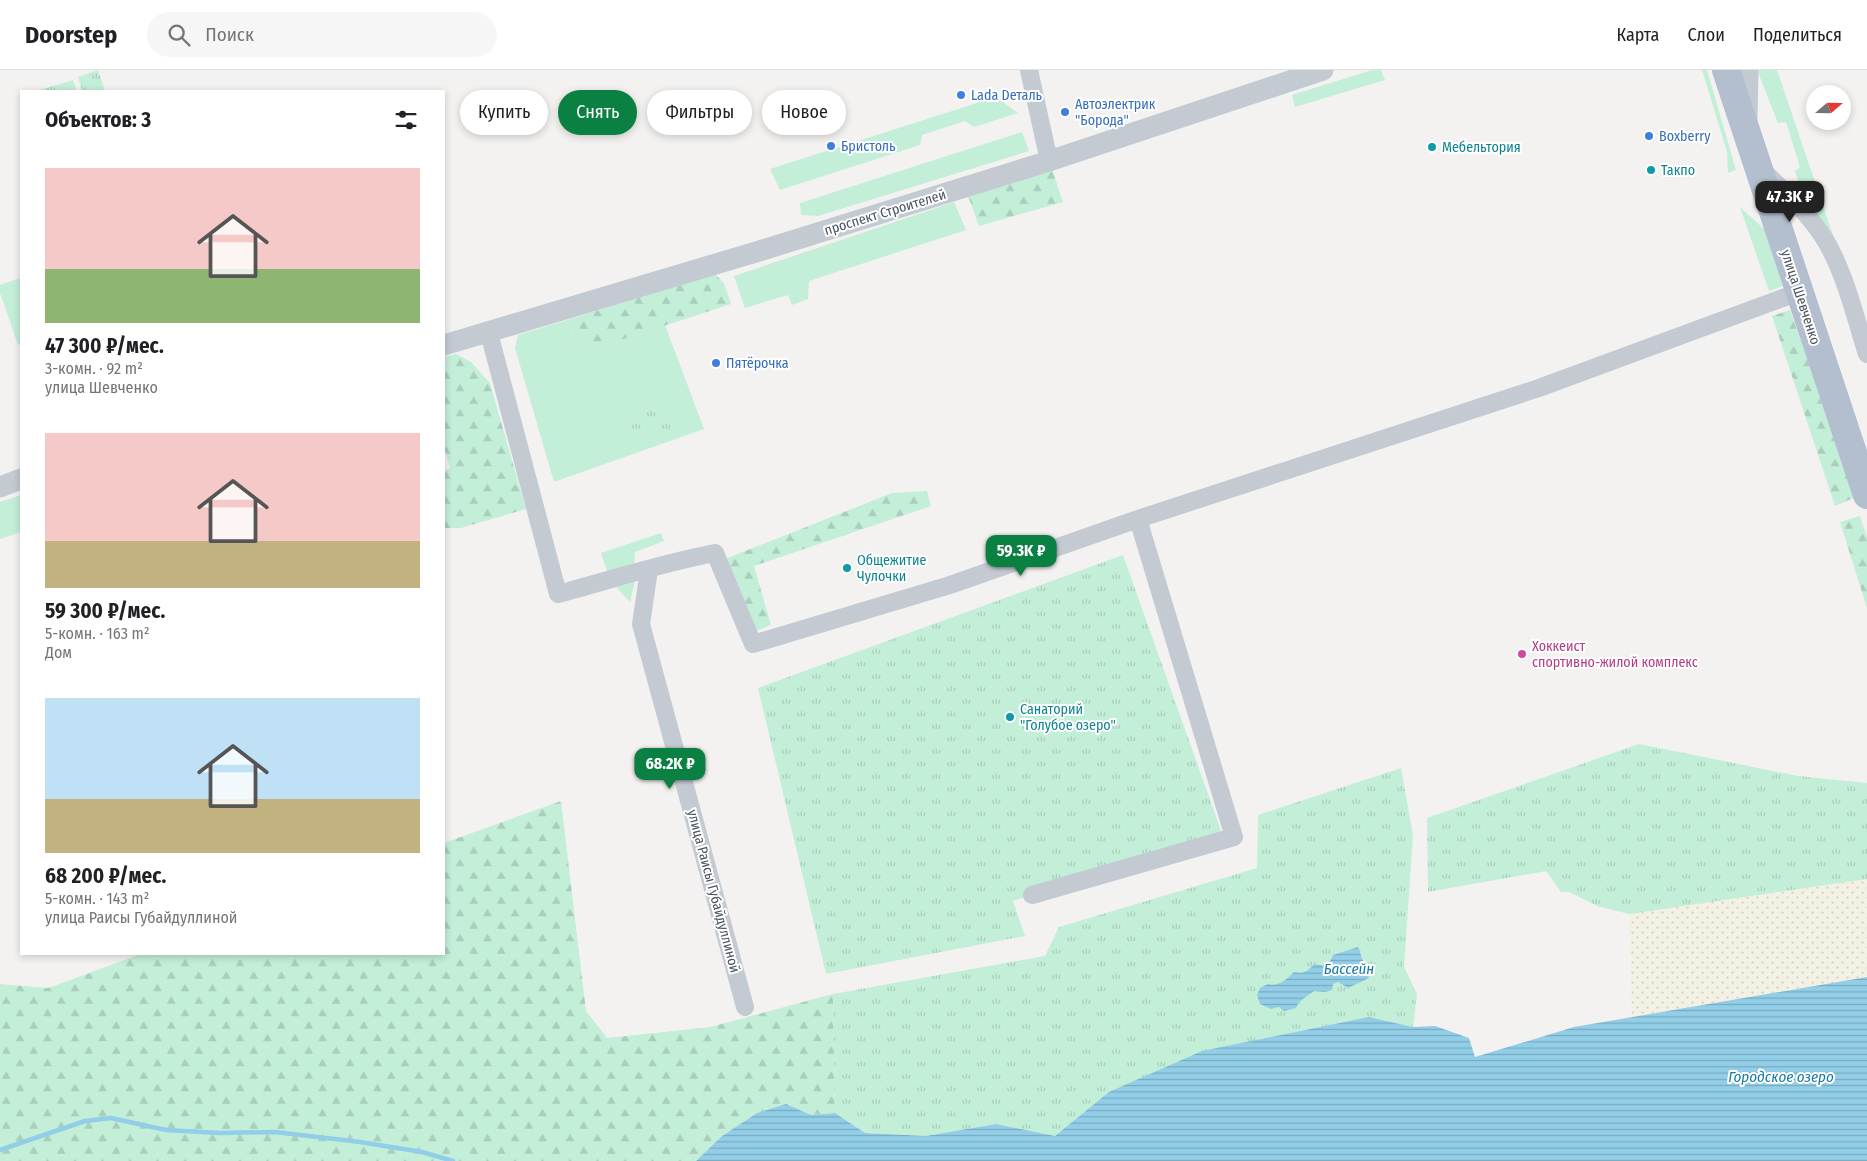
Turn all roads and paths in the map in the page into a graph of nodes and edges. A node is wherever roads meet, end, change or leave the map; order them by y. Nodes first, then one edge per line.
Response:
1 (1029, 70) edge
2 (1323, 70) edge
3 (1726, 70) edge
4 (1748, 70) edge
5 (1747, 129) junction
6 (1049, 161) junction
7 (1758, 166) junction
8 (1799, 292) junction
9 (489, 333) junction
10 (445, 345) edge
11 (1867, 354) edge
12 (20, 479) edge
13 (0, 487) edge
14 (1867, 495) edge
15 (1138, 518) junction
16 (649, 570) junction
17 (1032, 896) dead end
18 (745, 1007) dead end

1 - 6 street
2 - 6 street, проспект Строителей
3 - 5 main road, улица Шевченко
4 - 5 street
5 - 7 main road, улица Шевченко
6 - 9 street, проспект Строителей
7 - 8 main road, улица Шевченко
7 - 11 street
8 - 14 main road, улица Шевченко
8 - 15 street
9 - 10 street, проспект Строителей
9 - 16 street
12 - 13 street
15 - 16 street
15 - 17 street
16 - 18 street, улица Раисы Губайдуллиной

